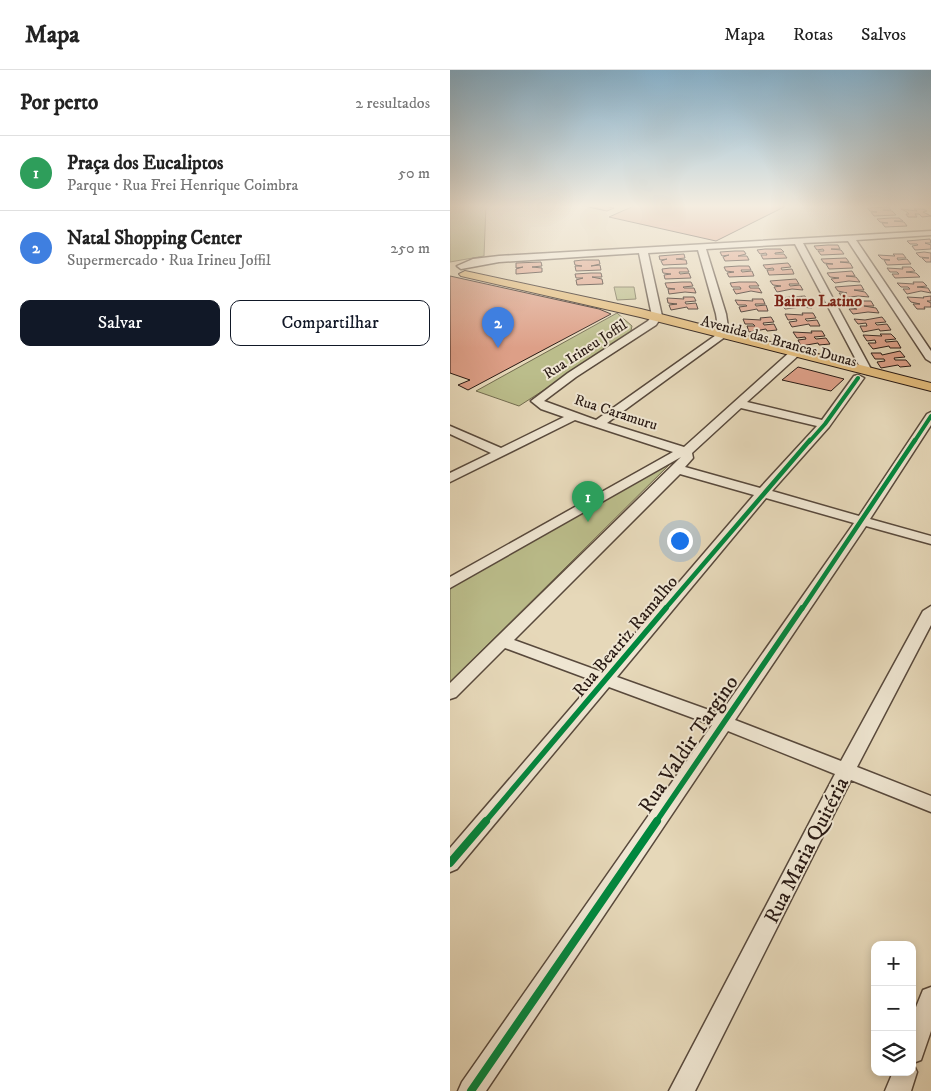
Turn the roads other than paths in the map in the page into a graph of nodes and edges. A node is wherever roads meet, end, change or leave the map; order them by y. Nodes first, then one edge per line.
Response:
1 (598, 253) edge
2 (643, 253) edge
3 (703, 253) edge
4 (803, 253) edge
5 (860, 253) edge
6 (507, 258) junction
7 (461, 269) edge
8 (626, 308) junction
9 (655, 315) junction
10 (720, 338) junction
11 (790, 356) junction
12 (931, 359) edge
13 (863, 375) junction
14 (931, 387) edge
15 (931, 397) edge
16 (537, 403) joint
17 (739, 404) junction
18 (575, 416) junction
19 (931, 416) edge
20 (598, 424) junction
21 (824, 424) junction
22 (450, 430) edge
23 (686, 452) junction
24 (502, 453) junction
25 (677, 469) junction
26 (450, 478) edge
27 (762, 494) junction
28 (862, 521) junction
29 (931, 540) edge
30 (450, 583) edge
31 (931, 611) edge
32 (501, 642) junction
33 (607, 678) junction
34 (450, 693) edge
35 (722, 722) junction
36 (846, 772) junction
37 (931, 804) edge
38 (450, 864) edge
39 (931, 998) edge
40 (916, 1040) edge
41 (904, 1076) edge
42 (470, 1091) edge
43 (682, 1091) edge
44 (898, 1091) edge

1 - 6 street
2 - 9 street
3 - 10 street
4 - 13 street
5 - 12 street
6 - 7 street
6 - 7 street
7 - 8 main road, Avenida das Brancas Dunas
8 - 9 main road, Avenida das Brancas Dunas
8 - 9 main road
9 - 10 main road, Avenida das Brancas Dunas
9 - 16 street, Rua Irineu Joffil
10 - 11 main road, Avenida das Brancas Dunas
10 - 20 street
11 - 13 main road, Avenida das Brancas Dunas
11 - 17 street
13 - 14 main road, Avenida das Brancas Dunas
13 - 15 main road, Avenida das Brancas Dunas
13 - 21 street, Rua Beatriz Ramalho
16 - 18 street, Rua Caramuru
17 - 21 street
17 - 23 street
18 - 20 street, Rua Caramuru
18 - 24 street
19 - 28 street, Rua Valdir Targino
20 - 23 street, Rua Caramuru
21 - 27 street, Rua Beatriz Ramalho
22 - 24 street
23 - 25 street
23 - 30 street
24 - 26 street
25 - 27 street
25 - 32 street
27 - 28 street
27 - 33 street, Rua Beatriz Ramalho
28 - 29 street
28 - 35 street, Rua Valdir Targino
31 - 36 street, Rua Maria Quitéria
32 - 33 street
32 - 34 street
33 - 35 street
33 - 38 street, Rua Beatriz Ramalho
35 - 36 street
35 - 42 street, Rua Valdir Targino
36 - 37 street
36 - 43 street, Rua Maria Quitéria
39 - 40 street
41 - 44 street

